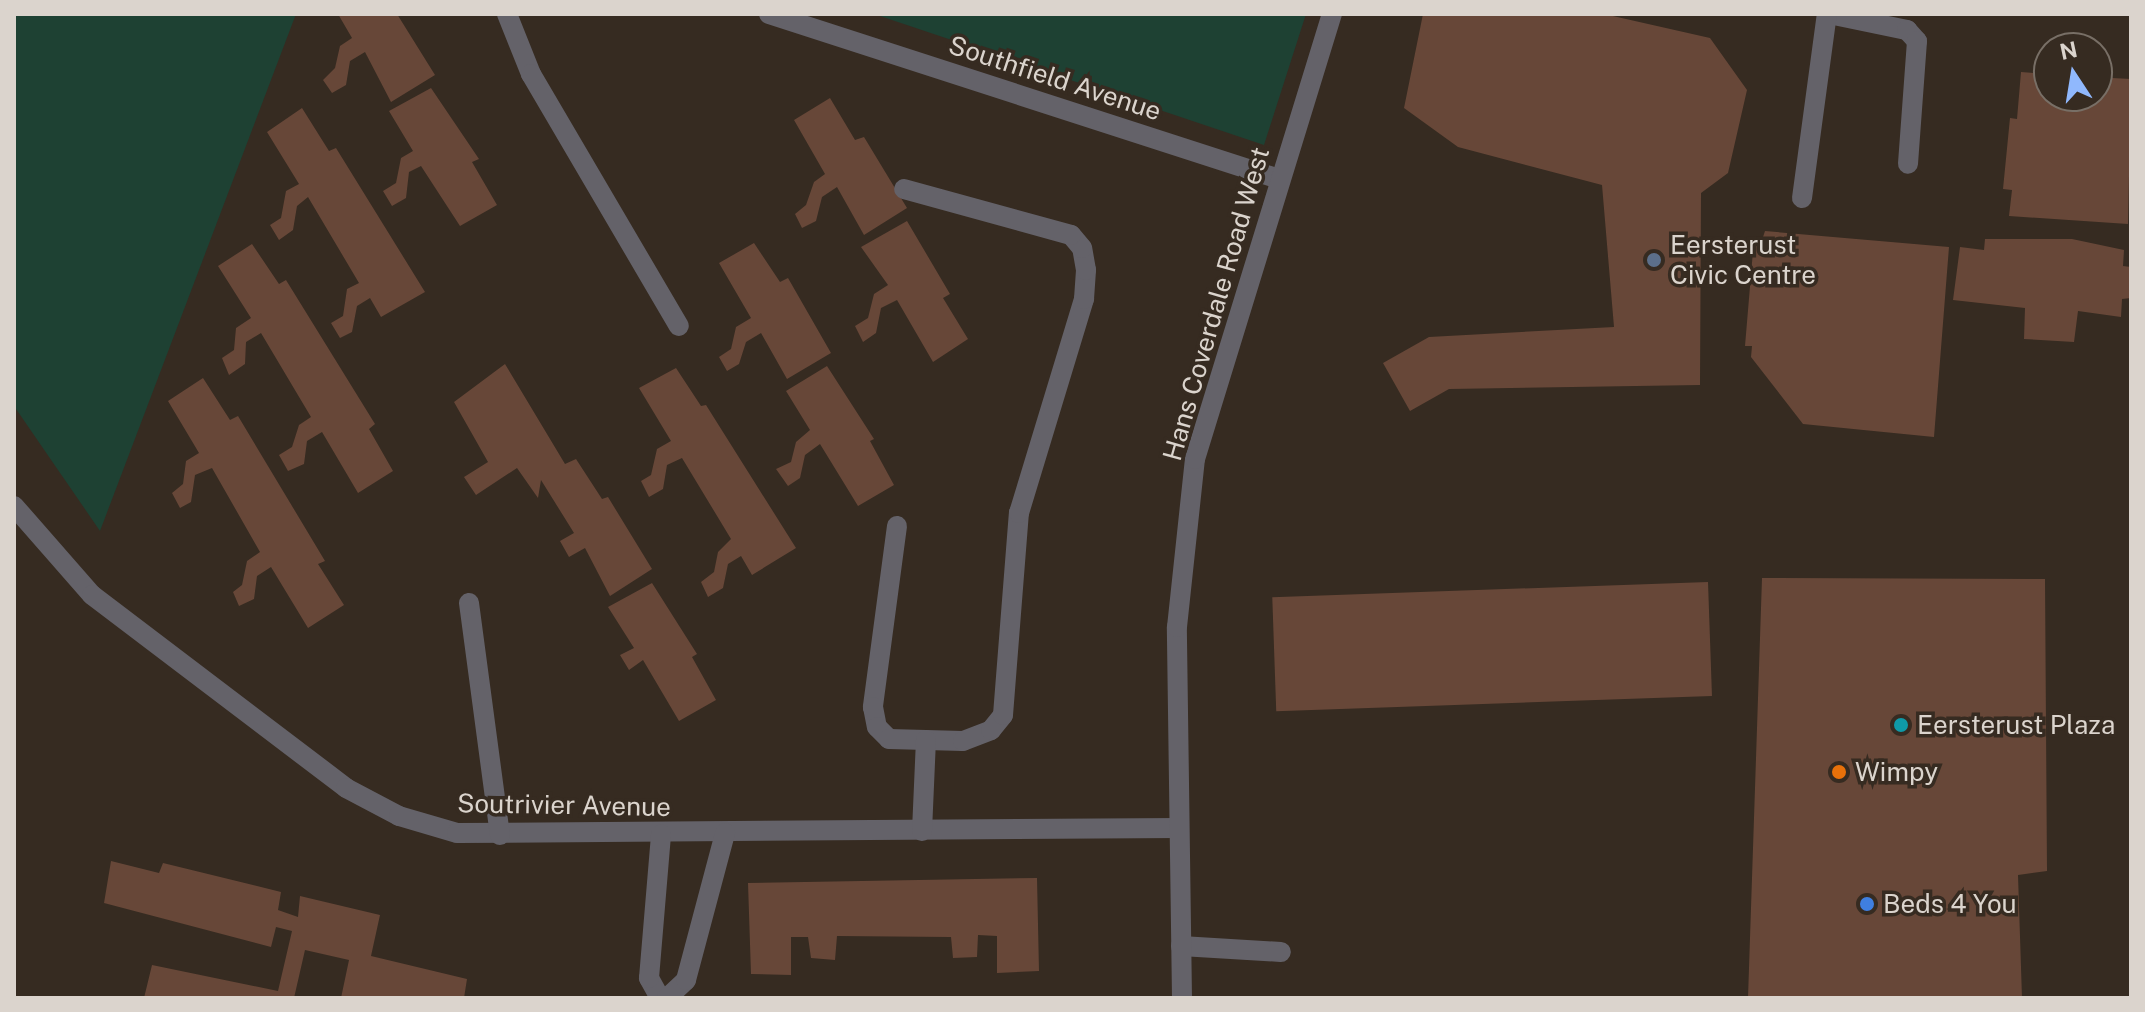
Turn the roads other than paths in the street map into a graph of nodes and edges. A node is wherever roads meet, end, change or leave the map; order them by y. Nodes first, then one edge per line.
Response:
1 (507, 14) edge
2 (769, 14) edge
3 (1332, 14) edge
4 (1828, 14) edge
5 (794, 18) edge
6 (1908, 164) dead end
7 (1279, 179) junction
8 (904, 189) dead end
9 (1802, 198) dead end
10 (679, 326) dead end
11 (14, 506) edge
12 (897, 526) dead end
13 (469, 603) dead end
14 (926, 740) junction
15 (1179, 828) junction
16 (922, 831) junction
17 (725, 833) junction
18 (661, 834) junction
19 (500, 835) junction
20 (1181, 946) junction
21 (1281, 952) dead end
22 (660, 998) edge
23 (667, 998) edge
24 (1182, 998) edge

1 - 10 street
2 - 5 street, Southfield Avenue
3 - 7 street, Hans Coverdale Road West
4 - 6 street
4 - 9 street
5 - 7 street, Southfield Avenue
7 - 15 street, Hans Coverdale Road West
8 - 14 street
11 - 19 street, Soutrivier Avenue
12 - 14 street
13 - 19 street
14 - 16 street
15 - 16 street, Soutrivier Avenue
15 - 20 street, Hans Coverdale Road West
16 - 17 street, Soutrivier Avenue
17 - 18 street, Soutrivier Avenue
17 - 23 street
18 - 19 street, Soutrivier Avenue
18 - 22 street
20 - 21 street
20 - 24 street, Hans Coverdale Road West

